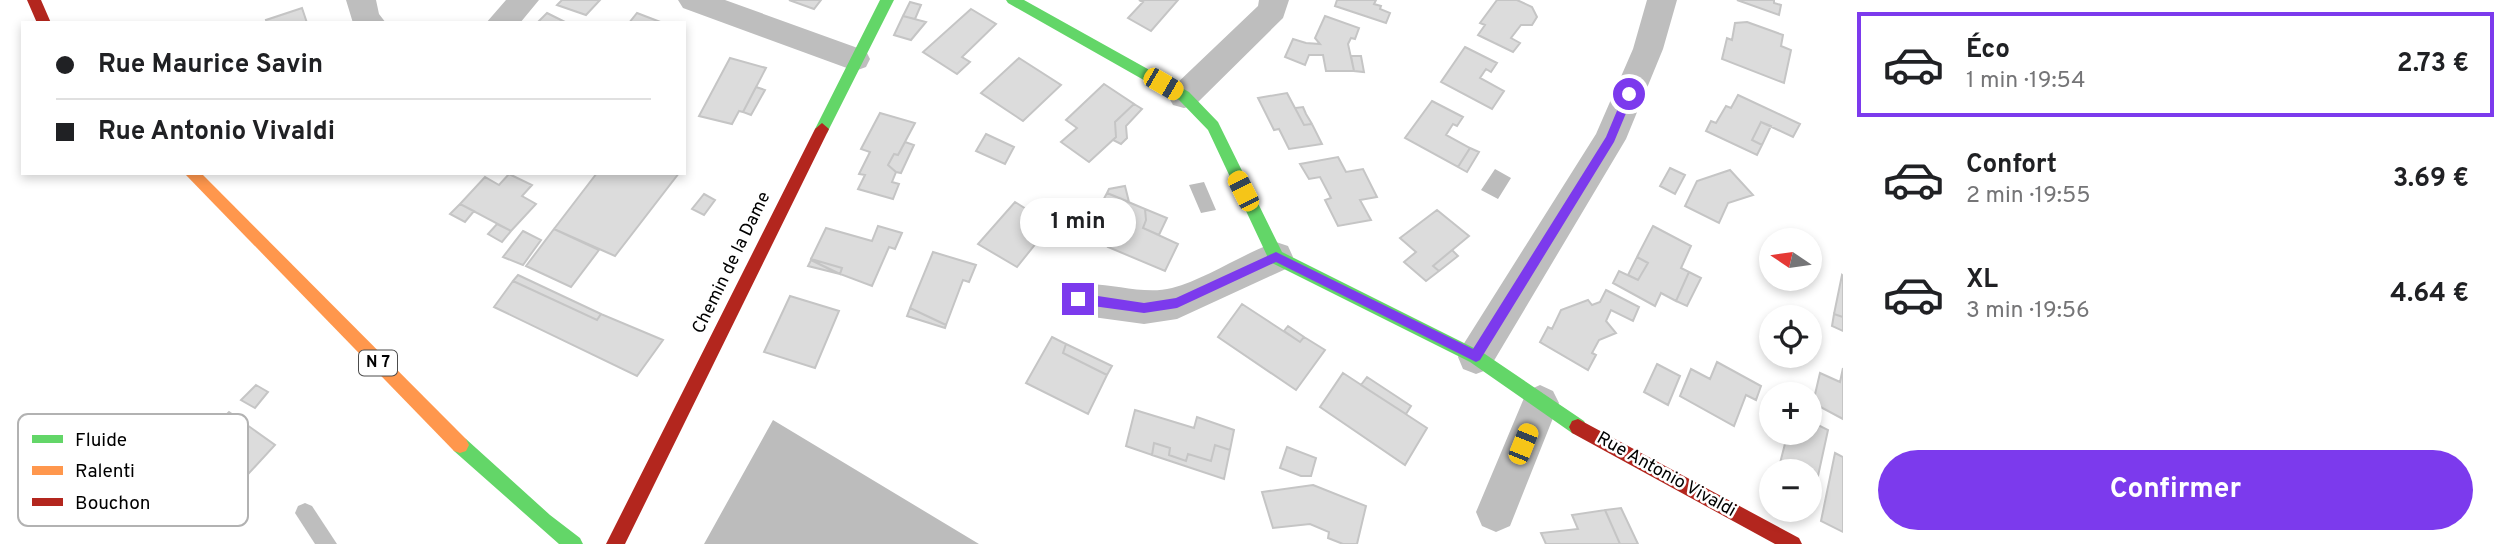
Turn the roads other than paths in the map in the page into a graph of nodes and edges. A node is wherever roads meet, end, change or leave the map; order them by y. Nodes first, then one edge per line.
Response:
1 (34, 0) edge
2 (361, 0) edge
3 (524, 0) edge
4 (693, 0) edge
5 (887, 0) edge
6 (1013, 0) edge
7 (1274, 0) edge
8 (1662, 0) edge
9 (43, 21) edge
10 (368, 21) edge
11 (503, 21) edge
12 (855, 58) junction
13 (1184, 96) junction
14 (193, 175) edge
15 (1276, 257) junction
16 (1078, 299) dead end
17 (1476, 356) junction
18 (1540, 403) junction
19 (1496, 512) dead end
20 (304, 513) dead end
21 (327, 544) edge
22 (574, 544) edge
23 (615, 544) edge
24 (1793, 544) edge

1 - 9 street
2 - 10 street
3 - 11 street
4 - 12 street
5 - 12 street, Chemin de la Dame
6 - 13 street
7 - 13 street
8 - 17 street
12 - 23 street, Chemin de la Dame
13 - 15 street
14 - 22 street, N 7
15 - 16 street
15 - 17 street, Rue Antonio Vivaldi
17 - 18 street, Rue Antonio Vivaldi
18 - 19 street
18 - 24 street, Rue Antonio Vivaldi
20 - 21 lane

